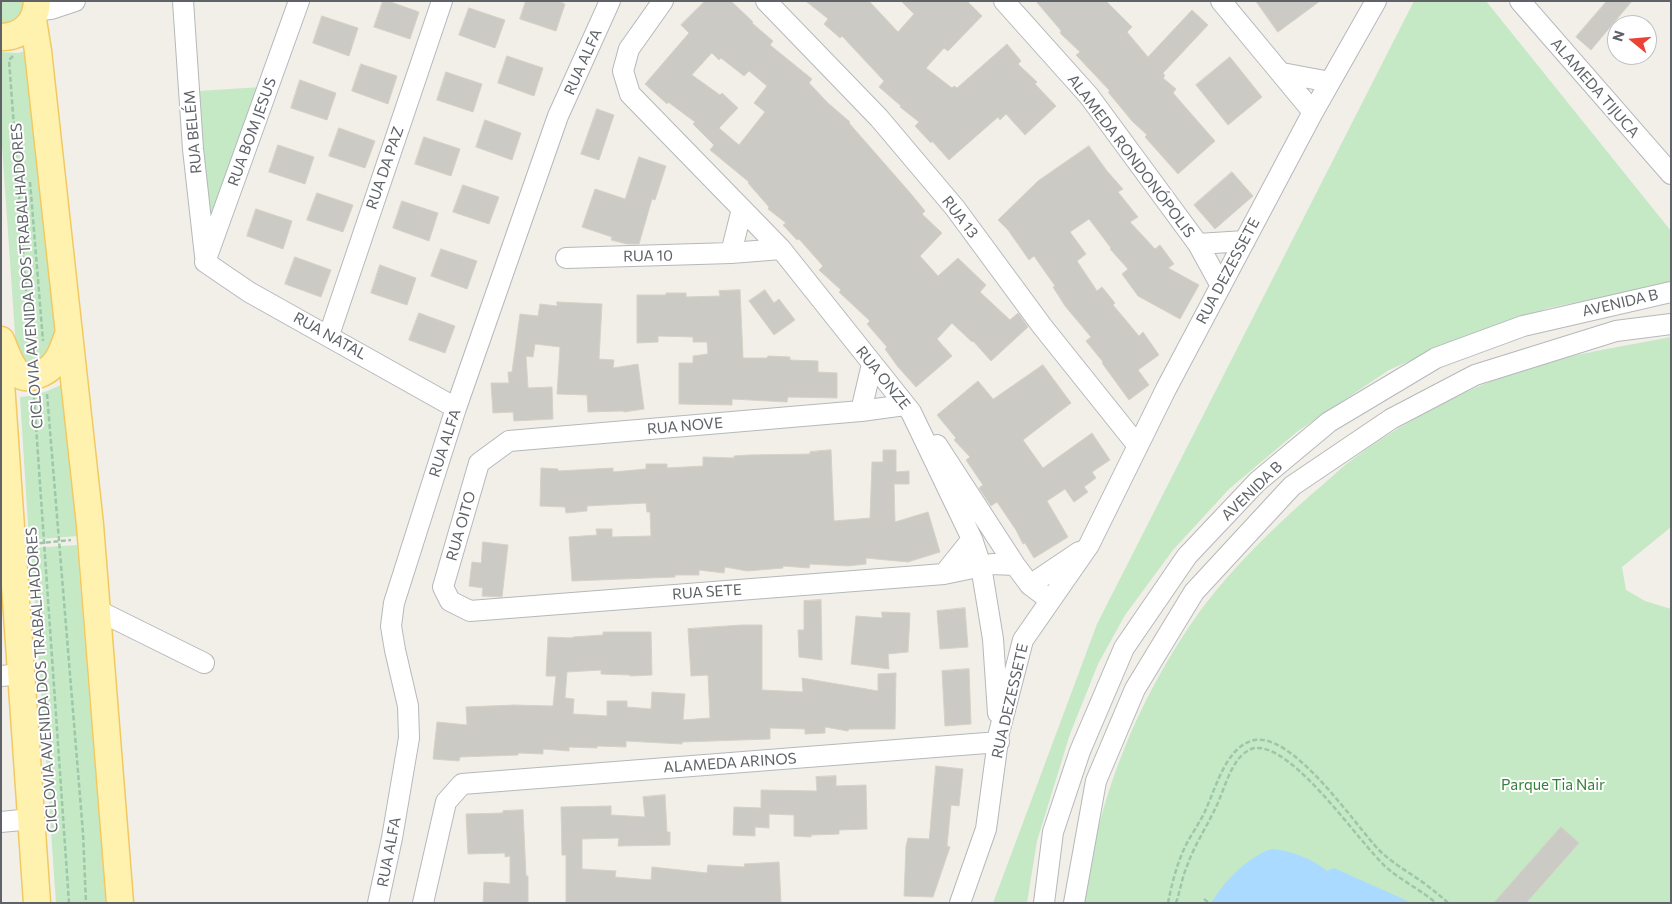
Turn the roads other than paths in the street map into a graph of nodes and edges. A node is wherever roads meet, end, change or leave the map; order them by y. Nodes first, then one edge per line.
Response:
1 (75, 1) edge
2 (183, 1) edge
3 (299, 1) edge
4 (442, 1) edge
5 (610, 1) edge
6 (663, 1) edge
7 (766, 1) edge
8 (1004, 1) edge
9 (1221, 1) edge
10 (1376, 1) edge
11 (1520, 1) edge
12 (36, 10) edge
13 (8, 45) edge
14 (1282, 73) junction
15 (1330, 82) junction
16 (1313, 112) junction
17 (1671, 174) edge
18 (742, 209) junction
19 (1244, 241) junction
20 (1198, 244) junction
21 (781, 249) junction
22 (731, 254) junction
23 (566, 258) dead end
24 (205, 262) junction
25 (1221, 286) junction
26 (1671, 292) edge
27 (1671, 324) edge
28 (69, 332) junction
29 (328, 335) junction
30 (1, 340) edge
31 (872, 364) junction
32 (2, 392) edge
33 (456, 408) junction
34 (908, 409) junction
35 (861, 411) junction
36 (509, 441) joint
37 (1138, 446) junction
38 (972, 539) junction
39 (1089, 545) junction
40 (1014, 565) junction
41 (981, 566) junction
42 (944, 574) junction
43 (8, 580) edge
44 (1030, 585) junction
45 (1050, 600) junction
46 (97, 610) junction
47 (470, 611) joint
48 (993, 639) junction
49 (1023, 640) junction
50 (10, 641) edge
51 (204, 662) dead end
52 (11, 675) edge
53 (999, 738) junction
54 (31, 819) junction
55 (1, 822) edge
56 (38, 903) edge
57 (120, 903) edge
58 (378, 903) edge
59 (423, 903) edge
60 (960, 903) edge
61 (1044, 903) edge
62 (1074, 903) edge

1 - 12 street
2 - 24 street, RUA BELÉM
3 - 24 street, RUA BOM JESUS
4 - 29 street, RUA DA PAZ
5 - 33 street, RUA ALFA
6 - 18 street, RUA ONZE
7 - 37 street, RUA 13
8 - 20 street, ALAMEDA RONDONÓPOLIS
9 - 14 street
10 - 15 street, RUA DEZESSETE
11 - 17 street, ALAMEDA TIJUCA
12 - 13 main road
12 - 28 main road
14 - 15 street
14 - 16 street
15 - 16 street, RUA DEZESSETE
16 - 19 street, RUA DEZESSETE
18 - 21 street, RUA ONZE
18 - 22 street
19 - 20 street, ALAMEDA RONDONÓPOLIS
19 - 25 street, RUA DEZESSETE
20 - 25 street, ALAMEDA RONDONÓPOLIS
21 - 22 street, RUA 10
21 - 31 street, RUA ONZE
22 - 23 street, RUA 10
24 - 29 street, RUA NATAL
25 - 37 street, RUA DEZESSETE
26 - 61 street, AVENIDA B
27 - 62 street, AVENIDA B
28 - 30 main road
28 - 46 main road
29 - 33 street, RUA NATAL
31 - 34 street, RUA ONZE
31 - 35 street
32 - 43 main road
33 - 58 street, RUA ALFA
34 - 35 street, RUA NOVE
34 - 38 street, RUA ONZE
34 - 40 street
35 - 36 street, RUA NOVE
36 - 47 street, RUA OITO
37 - 39 street, RUA DEZESSETE
38 - 41 street, RUA ONZE
38 - 42 street
39 - 44 street, RUA DEZESSETE
39 - 45 street, RUA DEZESSETE
40 - 41 street, RUA SETE
40 - 44 street
41 - 42 street, RUA SETE
41 - 48 street, RUA ONZE
42 - 47 street, RUA SETE
43 - 50 main road
44 - 45 street
45 - 49 street, RUA DEZESSETE
46 - 51 street
46 - 57 main road
48 - 49 street
48 - 53 street, RUA ONZE
49 - 53 street, RUA DEZESSETE
50 - 52 main road
52 - 54 main road
53 - 59 street, ALAMEDA ARINOS
53 - 60 street, RUA DEZESSETE
54 - 55 street
54 - 56 main road

